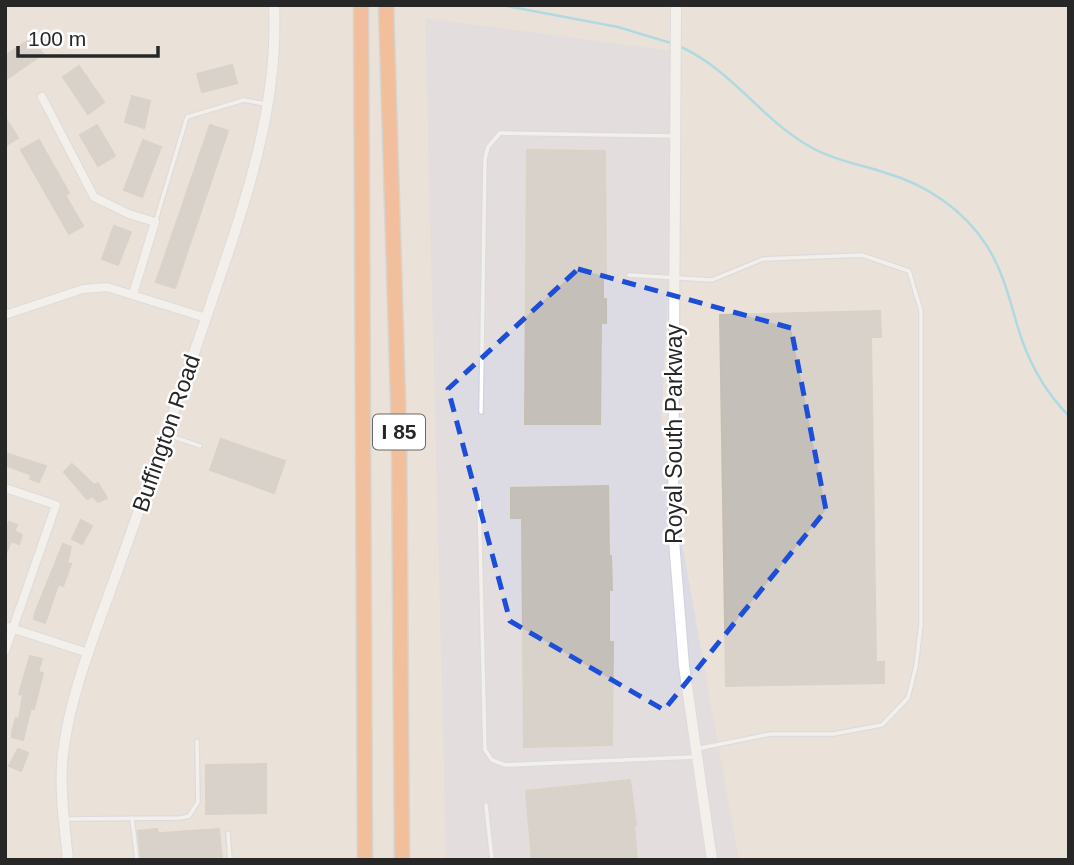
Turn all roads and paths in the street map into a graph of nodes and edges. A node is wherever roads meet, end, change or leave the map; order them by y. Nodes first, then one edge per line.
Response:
1 (274, 5) edge
2 (361, 5) edge
3 (386, 5) edge
4 (677, 5) edge
5 (42, 97) dead end
6 (269, 105) junction
7 (675, 136) junction
8 (155, 222) junction
9 (629, 275) dead end
10 (674, 279) junction
11 (132, 293) junction
12 (5, 316) edge
13 (206, 318) junction
14 (481, 412) dead end
15 (166, 434) junction
16 (200, 446) dead end
17 (5, 488) edge
18 (479, 498) dead end
19 (9, 627) edge
20 (5, 651) edge
21 (88, 653) junction
22 (197, 741) dead end
23 (696, 753) junction
24 (486, 805) dead end
25 (132, 818) junction
26 (65, 819) junction
27 (228, 833) dead end
28 (68, 860) edge
29 (137, 860) edge
30 (230, 860) edge
31 (365, 860) edge
32 (402, 860) edge
33 (492, 860) edge
34 (712, 860) edge

1 - 6 street, Buffington Road
2 - 31 highway, I 85
3 - 32 highway, I 85
4 - 7 street, Royal South Parkway
5 - 8 street
6 - 8 lane
6 - 13 street, Buffington Road
7 - 10 street, Royal South Parkway
7 - 14 lane
8 - 11 street
9 - 10 lane
10 - 23 street, Royal South Parkway
10 - 23 lane
11 - 12 street
11 - 13 street
13 - 15 street, Buffington Road
15 - 16 lane
15 - 21 street, Buffington Road
17 - 19 street
18 - 23 lane
19 - 20 street
19 - 21 street
21 - 26 street, Buffington Road
22 - 25 lane
23 - 34 street, Royal South Parkway
24 - 33 lane
25 - 26 lane
25 - 29 lane
26 - 28 street, Buffington Road
27 - 30 lane

